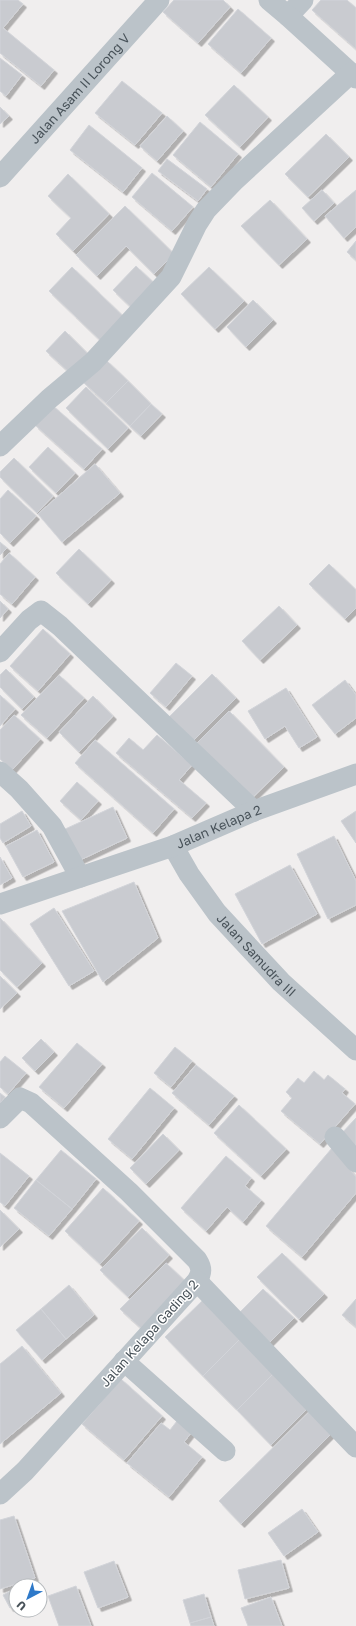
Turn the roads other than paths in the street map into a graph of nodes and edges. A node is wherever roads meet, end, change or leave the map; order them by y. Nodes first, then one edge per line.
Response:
1 (159, 0) edge
2 (269, 0) edge
3 (303, 0) edge
4 (288, 16) junction
5 (353, 76) edge
6 (0, 178) edge
7 (0, 446) edge
8 (0, 652) edge
9 (0, 772) edge
10 (356, 774) edge
11 (254, 811) junction
12 (173, 846) junction
13 (80, 877) junction
14 (0, 904) edge
15 (356, 1050) edge
16 (0, 1118) edge
17 (335, 1137) dead end
18 (356, 1162) edge
19 (197, 1280) junction
20 (124, 1361) junction
21 (356, 1447) edge
22 (224, 1451) dead end
23 (0, 1494) edge

1 - 6 street, Jalan Asam II Lorong V
2 - 4 street
3 - 4 street
4 - 5 street
5 - 7 street
8 - 11 street
9 - 13 street
10 - 11 street, Jalan Kelapa 2
11 - 12 street, Jalan Kelapa 2
12 - 13 street, Jalan Kelapa 2
12 - 15 street, Jalan Samudra III
13 - 14 street, Jalan Kelapa 2
16 - 19 street, Jalan Kelapa Gading 2
17 - 18 street
19 - 20 street, Jalan Kelapa Gading 2
19 - 21 street
20 - 22 street
20 - 23 street, Jalan Kelapa Gading 2

